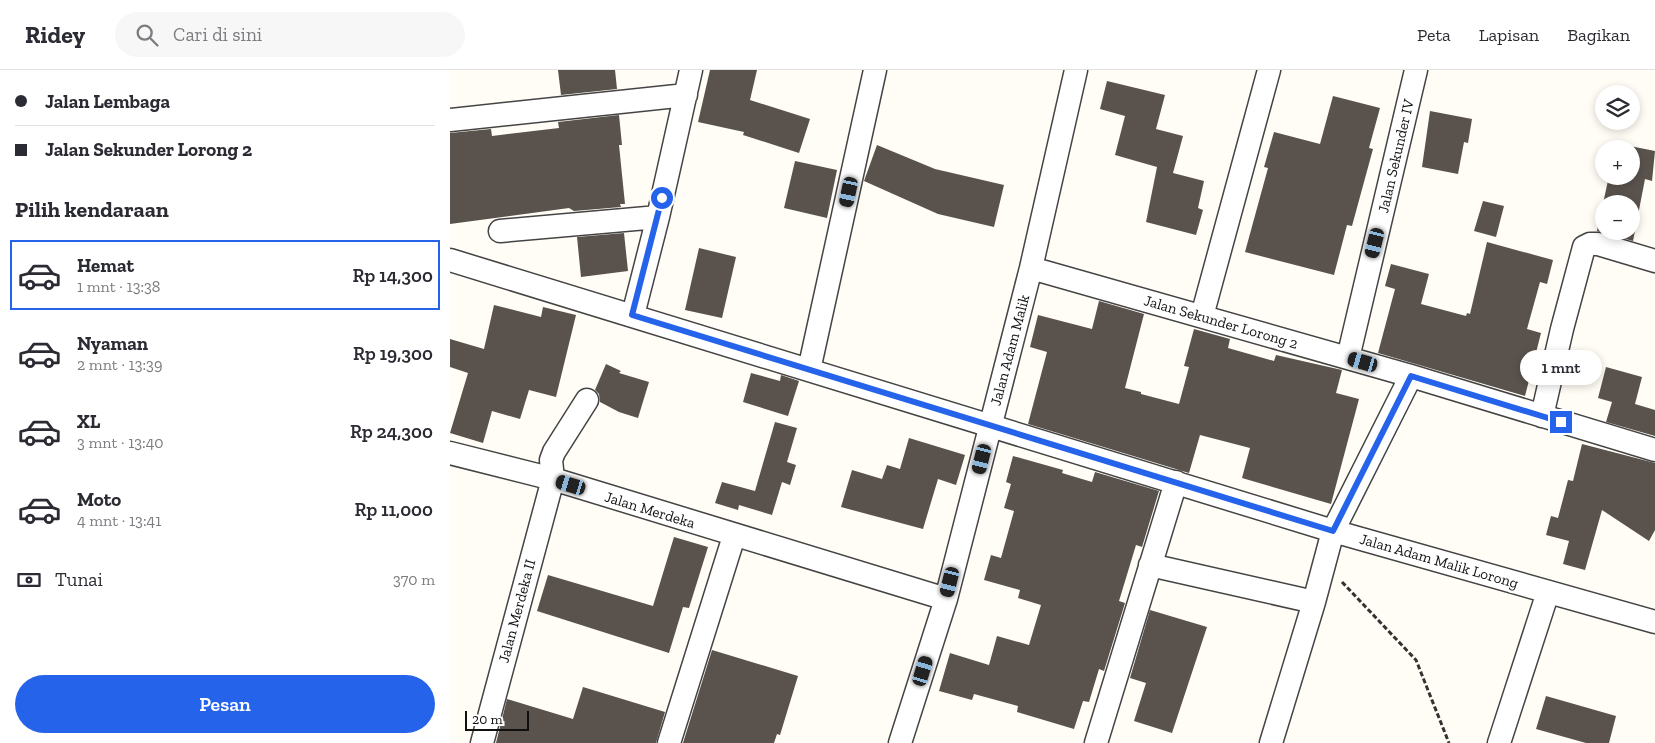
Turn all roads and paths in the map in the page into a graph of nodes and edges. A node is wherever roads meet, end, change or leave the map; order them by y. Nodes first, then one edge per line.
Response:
1 (875, 70) edge
2 (1076, 70) edge
3 (1269, 70) edge
4 (1416, 70) edge
5 (690, 71) edge
6 (686, 95) junction
7 (450, 120) edge
8 (658, 217) junction
9 (500, 232) dead end
10 (450, 260) edge
11 (1655, 261) edge
12 (1031, 268) junction
13 (632, 315) junction
14 (1202, 316) junction
15 (1348, 358) junction
16 (809, 370) junction
17 (1411, 376) junction
18 (587, 400) dead end
19 (1542, 416) junction
20 (990, 424) junction
21 (1655, 450) edge
22 (450, 453) edge
23 (553, 480) junction
24 (1176, 482) junction
25 (1333, 531) junction
26 (734, 536) junction
27 (1324, 564) junction
28 (1150, 565) junction
29 (1548, 592) junction
30 (946, 599) junction
31 (1314, 602) junction
32 (1655, 622) edge
33 (482, 743) edge
34 (669, 743) edge
35 (900, 743) edge
36 (1096, 743) edge
37 (1271, 743) edge
38 (1449, 743) edge
39 (1499, 743) edge

1 - 16 street
2 - 12 street, Jalan Adam Malik
3 - 14 street
4 - 15 street, Jalan Sekunder IV
5 - 6 street
6 - 7 street
6 - 8 street
8 - 9 street
8 - 13 street
10 - 13 street, Jalan Adam Malik Lorong
11 - 19 street
12 - 14 street, Jalan Sekunder Lorong 2
12 - 20 street, Jalan Adam Malik
13 - 16 street, Jalan Adam Malik Lorong
14 - 15 street, Jalan Sekunder Lorong 2
15 - 17 street, Jalan Sekunder Lorong 2
16 - 20 street, Jalan Adam Malik Lorong
17 - 19 street, Jalan Sekunder Lorong 2
17 - 25 street
18 - 23 street, Jalan Merdeka II
19 - 21 street, Jalan Sekunder Lorong 2
20 - 24 street, Jalan Adam Malik Lorong
20 - 30 street, Jalan Adam Malik
22 - 23 street, Jalan Merdeka
23 - 26 street, Jalan Merdeka
23 - 33 street, Jalan Merdeka II
24 - 25 street, Jalan Adam Malik Lorong
24 - 28 street
25 - 27 street
25 - 29 street, Jalan Adam Malik Lorong
26 - 30 street, Jalan Merdeka
26 - 34 street
27 - 31 street
27 - 38 path
28 - 31 street
28 - 36 street
29 - 32 street, Jalan Adam Malik Lorong
29 - 39 street
30 - 35 street, Jalan Adam Malik
31 - 37 street

